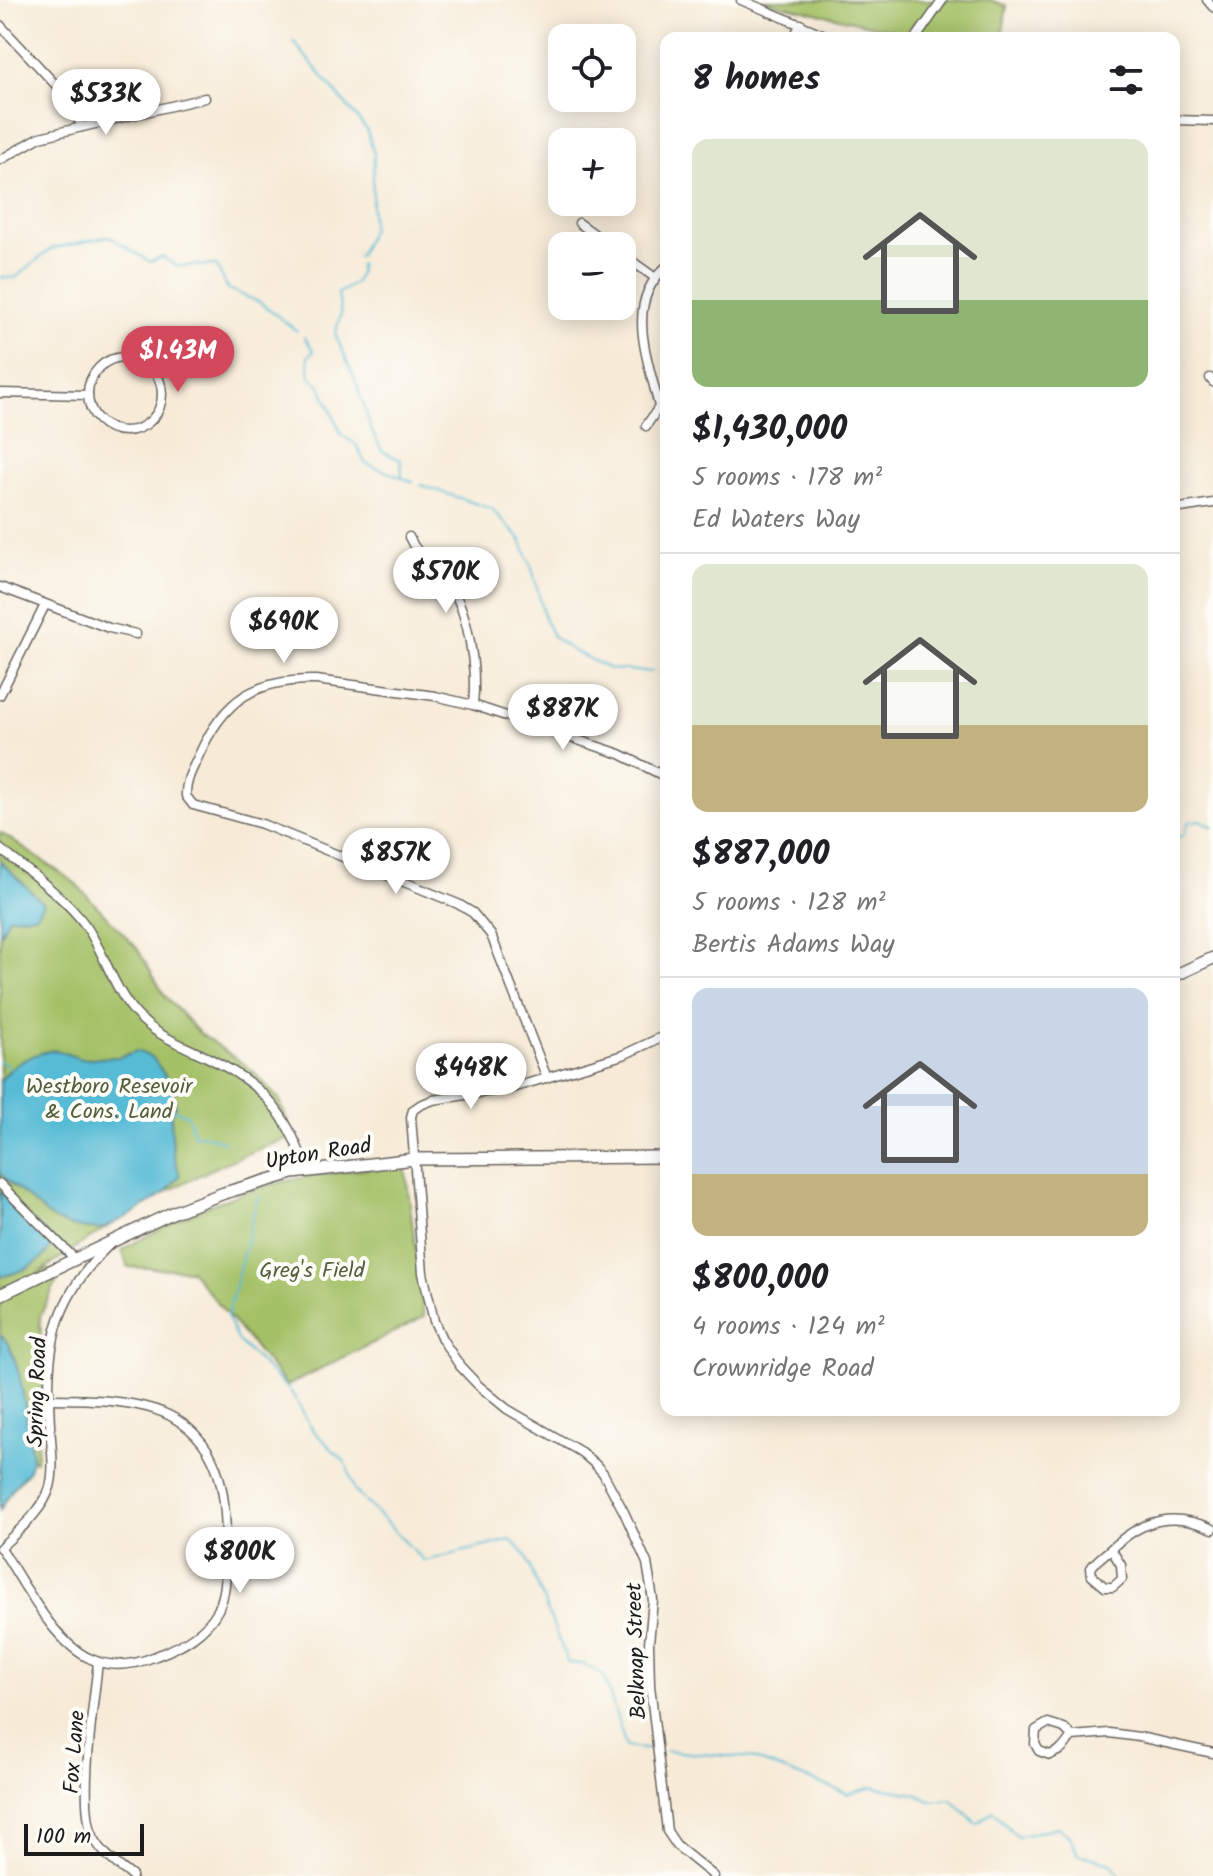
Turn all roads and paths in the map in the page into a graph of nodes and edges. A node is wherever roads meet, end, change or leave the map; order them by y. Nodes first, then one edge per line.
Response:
1 (741, 0) edge
2 (1207, 0) edge
3 (942, 1) edge
4 (1213, 7) edge
5 (801, 24) junction
6 (0, 25) edge
7 (796, 32) edge
8 (819, 32) edge
9 (920, 32) edge
10 (205, 98) dead end
11 (1180, 120) edge
12 (1213, 121) edge
13 (82, 127) junction
14 (0, 160) edge
15 (579, 223) dead end
16 (592, 232) edge
17 (636, 264) edge
18 (660, 272) edge
19 (654, 277) junction
20 (0, 393) edge
21 (88, 395) junction
22 (646, 426) dead end
23 (1213, 503) edge
24 (1180, 508) edge
25 (409, 537) dead end
26 (0, 587) edge
27 (45, 605) junction
28 (136, 634) dead end
29 (0, 695) edge
30 (473, 705) junction
31 (660, 774) edge
32 (0, 849) edge
33 (1213, 958) edge
34 (1180, 973) edge
35 (660, 1038) edge
36 (547, 1078) junction
37 (660, 1157) edge
38 (414, 1159) junction
39 (306, 1170) junction
40 (0, 1184) edge
41 (116, 1238) junction
42 (74, 1258) junction
43 (0, 1295) edge
44 (49, 1399) junction
45 (1213, 1529) edge
46 (0, 1548) edge
47 (1111, 1549) junction
48 (98, 1662) junction
49 (1072, 1736) junction
50 (1213, 1753) edge
51 (132, 1876) edge
52 (714, 1876) edge

1 - 5 street
2 - 4 street
3 - 9 street
5 - 7 street
5 - 8 street
6 - 13 street
10 - 13 street
11 - 12 street
13 - 14 street
15 - 16 street
17 - 19 street
18 - 19 street
19 - 22 street
20 - 21 street
21 - 21 street
23 - 24 street
25 - 30 street
26 - 27 street
27 - 28 street
27 - 29 street
30 - 31 street
30 - 36 street
32 - 39 street
33 - 34 main road
35 - 36 street, Belknap Street
36 - 38 street, Belknap Street
37 - 38 main road, Upton Road
38 - 39 main road, Upton Road
38 - 52 street, Belknap Street
39 - 41 main road, Upton Road
40 - 42 street
41 - 42 main road, Upton Road
41 - 44 street, Spring Road
42 - 43 main road, Upton Road
44 - 46 street, Spring Road
44 - 48 street
45 - 47 street
46 - 48 street
47 - 47 street
48 - 51 street, Fox Lane
49 - 49 street
49 - 50 street

